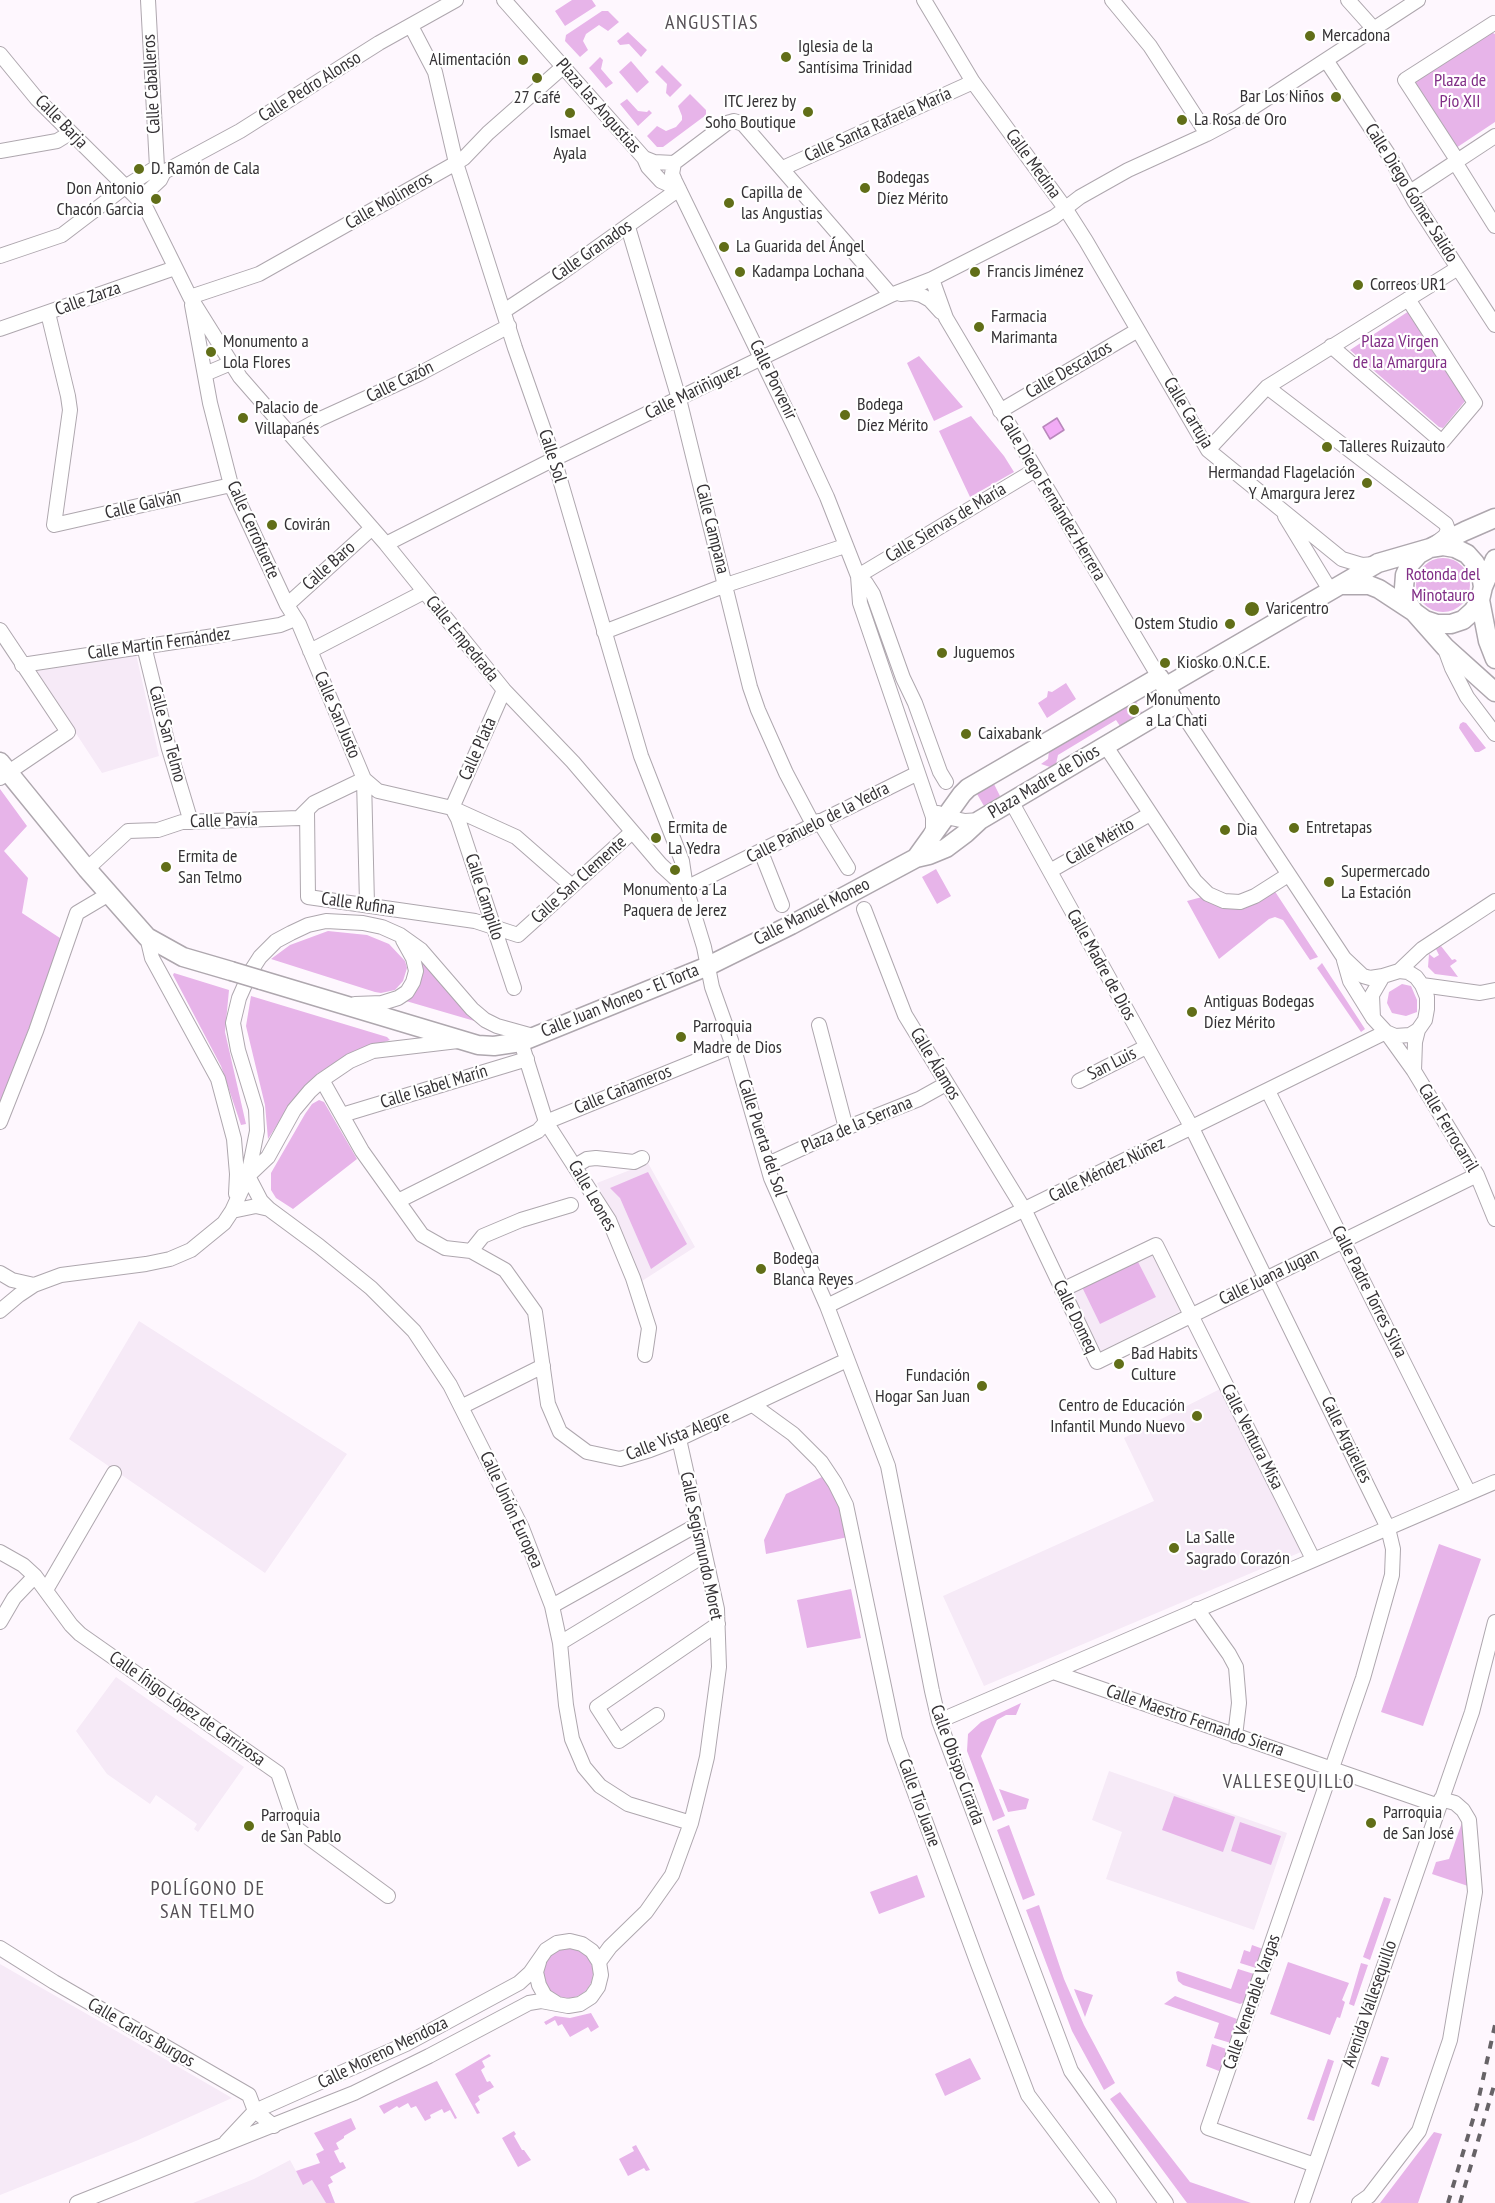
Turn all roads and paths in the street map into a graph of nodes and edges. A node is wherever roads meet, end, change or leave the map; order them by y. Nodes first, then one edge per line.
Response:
1 (148, 0) edge
2 (456, 0) edge
3 (504, 0) edge
4 (924, 0) edge
5 (1112, 0) edge
6 (1348, 0) edge
7 (1418, 0) edge
8 (1495, 24) edge
9 (411, 26) junction
10 (1374, 29) junction
11 (0, 54) edge
12 (1326, 60) junction
13 (564, 66) junction
14 (973, 82) junction
15 (70, 133) junction
16 (1207, 134) junction
17 (1495, 136) edge
18 (0, 151) edge
19 (644, 158) junction
20 (1456, 161) junction
21 (456, 163) junction
22 (674, 163) junction
23 (783, 168) junction
24 (160, 170) junction
25 (125, 187) junction
26 (679, 189) junction
27 (1410, 192) junction
28 (145, 206) junction
29 (1065, 208) junction
30 (1495, 226) edge
31 (628, 227) junction
32 (0, 256) edge
33 (175, 268) junction
34 (1458, 268) junction
35 (932, 279) junction
36 (891, 295) junction
37 (190, 297) junction
38 (1408, 299) junction
39 (504, 311) junction
40 (48, 313) junction
41 (946, 318) junction
42 (1495, 325) edge
43 (509, 326) junction
44 (0, 329) edge
45 (1138, 330) junction
46 (1331, 346) junction
47 (762, 358) junction
48 (231, 363) junction
49 (205, 374) junction
50 (1267, 387) junction
51 (679, 399) junction
52 (1000, 411) junction
53 (291, 435) junction
54 (1208, 450) junction
55 (554, 459) junction
56 (1035, 470) junction
57 (231, 485) junction
58 (1279, 506) junction
59 (1495, 518) edge
60 (372, 528) junction
61 (386, 544) junction
62 (845, 546) junction
63 (1430, 548) junction
64 (1495, 558) edge
65 (1378, 563) junction
66 (858, 576) junction
67 (726, 585) junction
68 (1334, 588) junction
69 (424, 592) junction
70 (1481, 593) junction
71 (287, 605) junction
72 (1414, 612) junction
73 (295, 619) junction
74 (0, 630) edge
75 (603, 632) junction
76 (144, 646) junction
77 (1444, 647) junction
78 (310, 651) junction
79 (1495, 659) edge
80 (22, 665) junction
81 (1162, 682) junction
82 (504, 690) junction
83 (1495, 692) edge
84 (1176, 704) junction
85 (1495, 734) edge
86 (1105, 745) junction
87 (936, 760) junction
88 (916, 770) junction
89 (3, 771) edge
90 (364, 779) junction
91 (946, 782) junction
92 (965, 791) junction
93 (1011, 801) junction
94 (929, 807) junction
95 (452, 808) junction
96 (307, 810) junction
97 (1150, 814) junction
98 (945, 817) junction
99 (980, 820) junction
100 (190, 822) junction
101 (816, 823) junction
102 (632, 832) junction
103 (761, 852) junction
104 (921, 852) junction
105 (679, 854) junction
106 (660, 864) junction
107 (87, 868) junction
108 (848, 868) dead end
109 (1050, 871) junction
110 (1288, 875) junction
111 (572, 886) junction
112 (687, 888) junction
113 (110, 894) junction
114 (1495, 901) edge
115 (367, 904) junction
116 (782, 905) dead end
117 (864, 909) dead end
118 (494, 927) junction
119 (400, 935) junction
120 (147, 937) junction
121 (1344, 958) junction
122 (708, 966) junction
123 (1399, 971) junction
124 (1383, 976) junction
125 (1422, 985) junction
126 (514, 988) dead end
127 (1495, 990) edge
128 (345, 1005) junction
129 (1373, 1018) junction
130 (819, 1025) dead end
131 (1418, 1030) junction
132 (1386, 1032) junction
133 (463, 1040) junction
134 (527, 1046) junction
135 (733, 1046) junction
136 (1146, 1047) junction
137 (1414, 1071) junction
138 (322, 1080) junction
139 (1079, 1081) dead end
140 (946, 1084) junction
141 (1268, 1091) junction
142 (342, 1115) junction
143 (0, 1122) edge
144 (546, 1122) junction
145 (846, 1128) junction
146 (1192, 1128) junction
147 (642, 1158) dead end
148 (768, 1164) junction
149 (575, 1166) junction
150 (1476, 1175) junction
151 (248, 1176) junction
152 (398, 1201) junction
153 (571, 1205) dead end
154 (269, 1209) junction
155 (232, 1210) junction
156 (1025, 1211) junction
157 (1495, 1219) edge
158 (1343, 1240) junction
159 (471, 1251) junction
160 (0, 1274) edge
161 (1267, 1278) junction
162 (34, 1285) junction
163 (1062, 1290) junction
164 (2, 1306) edge
165 (827, 1306) junction
166 (1191, 1315) junction
167 (645, 1355) dead end
168 (847, 1360) junction
169 (543, 1366) junction
170 (753, 1405) junction
171 (461, 1407) junction
172 (679, 1439) junction
173 (114, 1473) dead end
174 (1495, 1482) edge
175 (1470, 1493) junction
176 (697, 1525) junction
177 (1388, 1528) junction
178 (0, 1552) edge
179 (705, 1555) junction
180 (1313, 1559) junction
181 (35, 1576) junction
182 (46, 1590) junction
183 (552, 1606) junction
184 (1197, 1609) junction
185 (0, 1622) edge
186 (1495, 1622) edge
187 (718, 1624) junction
188 (560, 1643) junction
189 (1053, 1672) junction
190 (657, 1715) dead end
191 (939, 1721) junction
192 (1234, 1736) junction
193 (1332, 1769) junction
194 (1440, 1802) junction
195 (691, 1823) junction
196 (388, 1896) dead end
197 (0, 1948) edge
198 (596, 1957) junction
199 (539, 1960) junction
200 (556, 2003) junction
201 (255, 2111) junction
202 (274, 2126) junction
203 (225, 2142) junction
204 (1315, 2165) junction
205 (1163, 2198) edge
206 (76, 2203) edge
207 (1109, 2203) edge
208 (1171, 2203) edge
209 (1302, 2203) edge
210 (1359, 2203) edge

1 - 24 street, Calle Caballeros
2 - 9 street, Calle Pedro Alonso
3 - 13 street, Plaza las Angustias
4 - 14 street, Calle Medina
5 - 16 street
6 - 10 street
7 - 10 street, Calle Mariñiguez
8 - 20 street
9 - 21 street, Calle Sol
9 - 24 street, Calle Pedro Alonso
10 - 12 street, Calle Mariñiguez
11 - 15 street, Calle Barja
12 - 16 street, Calle Mariñiguez
12 - 27 street, Calle Diego Gómez Salido
13 - 19 street, Plaza las Angustias
13 - 21 street, Calle Molineros
14 - 23 street, Calle Santa Rafaela María
14 - 29 street, Calle Medina
15 - 18 street
15 - 25 street, Calle Barja
16 - 29 street, Calle Mariñiguez
17 - 20 street
19 - 22 street, Plaza las Angustias
19 - 26 street
20 - 27 street
20 - 30 street
21 - 37 street, Calle Molineros
21 - 39 street, Calle Sol
22 - 23 street
22 - 26 street, Calle Porvenir
23 - 36 street
24 - 25 street, Calle Pedro Alonso
24 - 28 street
25 - 28 street, Calle Barja
25 - 32 street, Calle Pedro Alonso
26 - 31 street, Calle Granados
26 - 47 street, Calle Porvenir
27 - 34 street, Calle Diego Gómez Salido
28 - 33 street
29 - 35 street, Calle Mariñiguez
29 - 45 street, Calle Medina
31 - 39 street, Calle Granados
31 - 51 street, Calle Campana
33 - 37 street
33 - 40 street, Calle Zarza
34 - 38 street
34 - 42 street, Calle Diego Gómez Salido
35 - 36 street, Calle Mariñiguez
35 - 41 street, Calle Diego Fernández Herrera
36 - 41 street, Calle Diego Fernández Herrera
36 - 47 street, Calle Mariñiguez
37 - 48 street, Calle Empedrada
37 - 49 street, Calle Cerrofuerte
38 - 46 street
38 - 46 street
39 - 43 street, Calle Sol
40 - 44 street, Calle Zarza
40 - 57 street, Calle Galván
41 - 52 street, Calle Diego Fernández Herrera
43 - 53 street, Calle Cazón
43 - 55 street, Calle Sol
45 - 52 street, Calle Descalzos
45 - 54 street, Calle Cartuja
46 - 50 street
47 - 51 street, Calle Mariñiguez
47 - 62 street, Calle Porvenir
48 - 49 street
48 - 53 street, Calle Empedrada
49 - 57 street, Calle Cerrofuerte
50 - 54 street
50 - 63 street
51 - 55 street, Calle Mariñiguez
51 - 67 street, Calle Campana
52 - 56 street, Calle Diego Fernández Herrera
53 - 60 street, Calle Empedrada
54 - 58 street, Calle Cartuja
55 - 61 street, Calle Mariñiguez
55 - 75 street, Calle Sol
56 - 66 street, Calle Siervas de María
56 - 81 street, Calle Diego Fernández Herrera
57 - 71 street, Calle Cerrofuerte
58 - 65 street, Calle Cartuja
58 - 68 street, Calle Cartuja
59 - 63 main road
60 - 61 street, Calle Empedrada
60 - 71 street, Calle Baro
61 - 69 street, Calle Empedrada
62 - 66 street, Calle Porvenir
62 - 67 street
63 - 65 main road, Plaza Madre de Dios
63 - 70 main road
63 - 72 main road
64 - 70 main road
65 - 68 main road, Plaza Madre de Dios
66 - 87 street, Calle Porvenir
66 - 88 street, Calle Porvenir
67 - 75 street
67 - 101 street, Calle Campana
68 - 72 main road
68 - 81 main road, Plaza Madre de Dios
69 - 78 street
69 - 82 street, Calle Empedrada
70 - 72 main road
70 - 79 main road
71 - 73 street, Calle Cerrofuerte
72 - 77 main road
73 - 76 street, Calle Martín Fernández
73 - 78 street, Calle Cerrofuerte
74 - 80 street
75 - 105 street, Calle Sol
76 - 80 street, Calle Martín Fernández
76 - 100 street, Calle San Telmo
77 - 83 main road
77 - 85 street
78 - 90 street, Calle San Justo
80 - 89 street
81 - 84 main road
81 - 92 main road, Plaza Madre de Dios
82 - 95 street, Calle Plata
82 - 102 street, Calle Empedrada
84 - 86 main road, Plaza Madre de Dios
84 - 110 street
86 - 93 main road, Plaza Madre de Dios
86 - 97 street, Calle Mérito
87 - 88 street
87 - 91 street, Calle Porvenir
88 - 91 street
88 - 94 street, Calle Porvenir
88 - 101 street, Calle Pañuelo de la Yedra
89 - 107 main road
90 - 95 street, Calle San Justo
90 - 96 street, Calle Pavía
90 - 115 street, Calle San Justo
91 - 92 street
92 - 98 main road
92 - 99 main road, Plaza Madre de Dios
93 - 99 main road, Plaza Madre de Dios
93 - 109 street, Calle Madre de Dios
94 - 98 street
94 - 104 street, Calle Porvenir
95 - 111 street, Calle San Justo
95 - 118 street, Calle Campillo
96 - 100 street, Calle Pavía
96 - 115 street, Calle Rufina
97 - 109 street, Calle Mérito
97 - 110 street, Calle Mérito
98 - 99 street
98 - 104 main road
99 - 104 main road, Calle Manuel Moneo
100 - 107 street, Calle Pavía
101 - 103 street, Calle Pañuelo de la Yedra
101 - 108 street
102 - 106 street, Calle Empedrada
102 - 111 street, Calle San Clemente
103 - 112 street, Calle Pañuelo de la Yedra
103 - 116 street
104 - 122 main road, Calle Manuel Moneo
105 - 106 street
105 - 112 street, Calle Sol
106 - 112 street, Calle Empedrada
107 - 113 main road
109 - 136 street, Calle Madre de Dios
110 - 121 street
111 - 118 street, Calle San Clemente
112 - 122 street, Calle Sol
113 - 120 main road
113 - 143 street
114 - 123 street
115 - 118 street, Calle Rufina
117 - 140 street, Calle Álamos
118 - 126 street, Calle Campillo
119 - 128 street
119 - 134 street
119 - 151 street
120 - 128 main road, Calle Juan Moneo - El Torta, bridge
120 - 155 street
121 - 124 street
121 - 129 street
122 - 134 main road, Calle Juan Moneo - El Torta
122 - 135 street, Calle Puerta del Sol
123 - 124 street
123 - 125 street
124 - 129 street
125 - 127 street
125 - 131 street
128 - 133 main road, Calle Juan Moneo - El Torta
129 - 132 street
130 - 145 street
131 - 132 street
131 - 137 street, Calle Ferrocarril
132 - 137 street, Calle Ferrocarril
132 - 141 street, Calle Méndez Núñez
133 - 134 main road, Calle Juan Moneo - El Torta
133 - 138 street
134 - 142 street, Calle Isabel Marín
134 - 144 street, Calle Leones
135 - 144 street, Calle Cañameros
135 - 148 street, Calle Puerta del Sol
136 - 139 street, San Luis
136 - 146 street, Calle Madre de Dios
137 - 150 street, Calle Ferrocarril
138 - 142 street, Calle Vista Alegre
138 - 151 street
140 - 145 street, Plaza de la Serrana
140 - 156 street, Calle Álamos
141 - 146 street, Calle Méndez Núñez
141 - 158 street, Calle Padre Torres Silva
142 - 152 street, Calle Vista Alegre
144 - 149 street, Calle Leones
144 - 152 street, Calle Cañameros
145 - 148 street, Plaza de la Serrana
146 - 156 street, Calle Méndez Núñez
146 - 161 street, Calle Argüelles
147 - 149 street
148 - 165 street, Calle Puerta del Sol
149 - 167 street, Calle Leones
150 - 157 street, Calle Ferrocarril
150 - 158 street, Calle Juana Jugan
151 - 154 street, Calle Unión Europea
151 - 155 street
152 - 159 street, Calle Vista Alegre
153 - 159 street
154 - 155 street
154 - 171 street, Calle Unión Europea
155 - 162 street
156 - 163 street, Calle Domeq
156 - 165 street, Calle Méndez Núñez
158 - 161 street, Calle Juana Jugan
158 - 175 street, Calle Padre Torres Silva
159 - 169 street, Calle Vista Alegre
160 - 162 street
160 - 164 street
161 - 166 street, Calle Juana Jugan
161 - 177 street, Calle Argüelles
162 - 164 street
163 - 166 street, Calle Ventura Misa
163 - 166 street, Calle Domeq
165 - 168 street, Calle Obispo Cirarda
166 - 180 street, Calle Ventura Misa
168 - 170 street, Calle Vista Alegre
168 - 191 street, Calle Obispo Cirarda
169 - 171 street
169 - 172 street, Calle Vista Alegre
170 - 172 street, Calle Vista Alegre
170 - 207 street, Calle Tío Juane
171 - 183 street, Calle Unión Europea
172 - 176 street, Calle Segismundo Moret
173 - 182 street
174 - 175 street
175 - 177 street
176 - 179 street, Calle Segismundo Moret
176 - 183 street
177 - 180 street
177 - 193 street, Calle Argüelles
178 - 181 street, Calle Íñigo López de Carrizosa
179 - 187 street, Calle Segismundo Moret
179 - 188 street
180 - 184 street
181 - 182 street, Calle Íñigo López de Carrizosa
181 - 185 street
182 - 196 street, Calle Íñigo López de Carrizosa
183 - 188 street, Calle Unión Europea
184 - 189 street
184 - 192 street
186 - 194 street
187 - 190 street
187 - 195 street, Calle Segismundo Moret
188 - 195 street, Calle Unión Europea
189 - 191 street
189 - 192 street, Calle Maestro Fernando Sierra
191 - 205 street, Calle Obispo Cirarda
192 - 193 street, Calle Maestro Fernando Sierra
193 - 194 street, Calle Maestro Fernando Sierra
193 - 204 street, Calle Venerable Vargas
194 - 204 street, Avenida Vallesequillo
194 - 210 street, Calle Maestro Fernando Sierra
195 - 198 street, Calle Segismundo Moret
197 - 201 street, Calle Carlos Burgos
198 - 199 street, Calle Moreno Mendoza
198 - 200 street, Calle Moreno Mendoza
199 - 200 street
199 - 201 street, Calle Moreno Mendoza
200 - 202 street, Calle Moreno Mendoza
201 - 202 street, Calle Carlos Burgos
201 - 203 street, Calle Moreno Mendoza
202 - 203 street, Calle Moreno Mendoza
203 - 206 street, Calle Moreno Mendoza
204 - 209 street, Avenida Vallesequillo
205 - 208 street, Calle Obispo Cirarda

